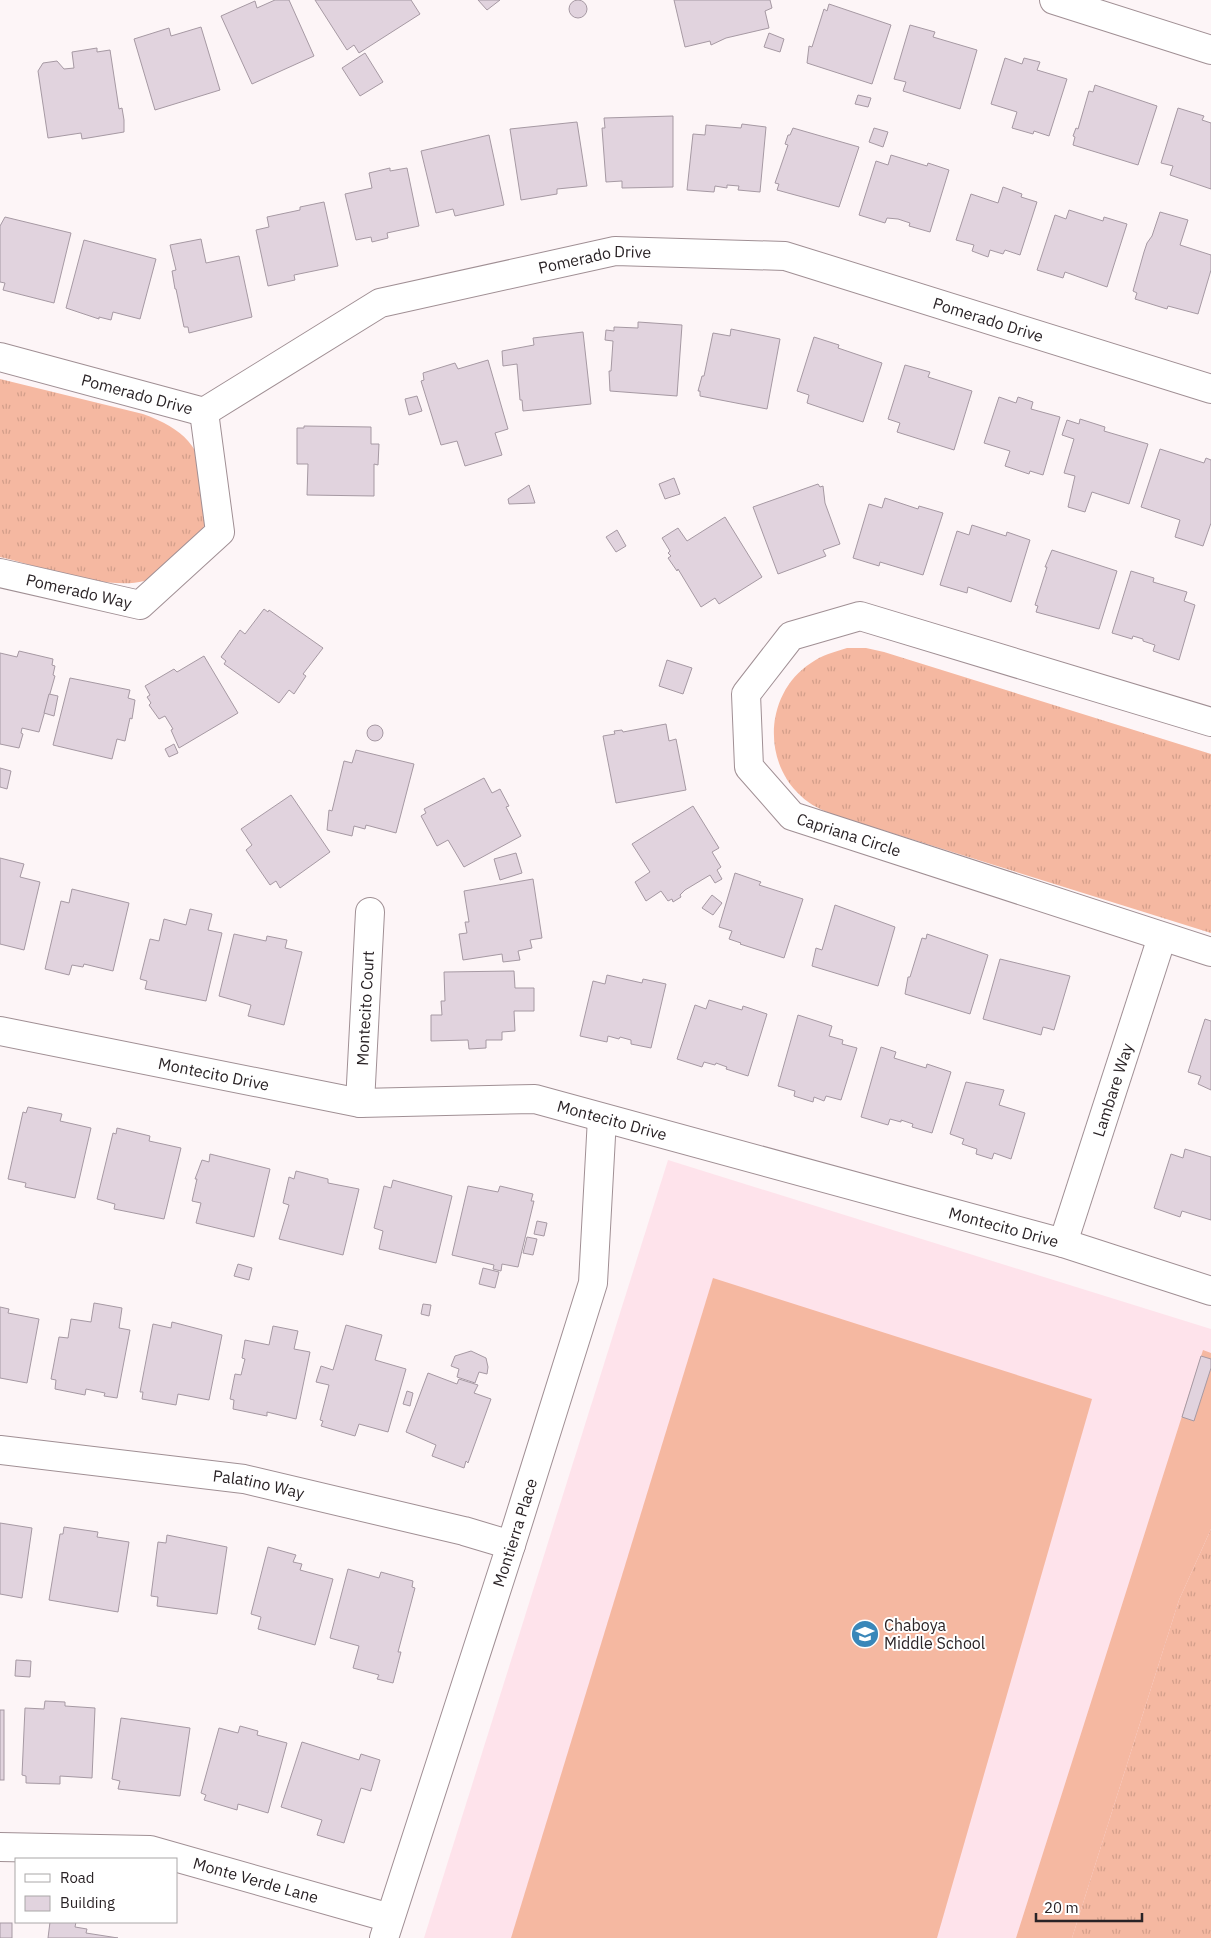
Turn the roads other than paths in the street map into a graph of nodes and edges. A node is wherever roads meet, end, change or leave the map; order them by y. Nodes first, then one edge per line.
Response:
1 (1054, 0) edge
2 (1211, 50) edge
3 (0, 357) edge
4 (1211, 389) edge
5 (204, 412) junction
6 (0, 574) edge
7 (1211, 722) edge
8 (370, 912) dead end
9 (1162, 937) junction
10 (1211, 952) edge
11 (0, 1031) edge
12 (360, 1103) junction
13 (602, 1118) junction
14 (1064, 1243) junction
15 (1211, 1291) edge
16 (0, 1450) edge
17 (511, 1545) junction
18 (0, 1847) edge
19 (174, 1858) edge
20 (178, 1859) edge
21 (387, 1928) edge

1 - 2 street
3 - 5 street, Pomerado Drive
4 - 5 street, Pomerado Drive
5 - 6 street, Pomerado Way
7 - 9 street, Capriana Circle
8 - 12 street, Montecito Court
9 - 10 street, Capriana Circle
9 - 14 street, Lambare Way
11 - 12 street, Montecito Drive
12 - 13 street, Montecito Drive
13 - 14 street, Montecito Drive
13 - 17 street, Montierra Place
14 - 15 street, Montecito Drive
16 - 17 street, Palatino Way
17 - 21 street, Montierra Place
18 - 19 street, Monte Verde Lane
20 - 21 street, Monte Verde Lane

